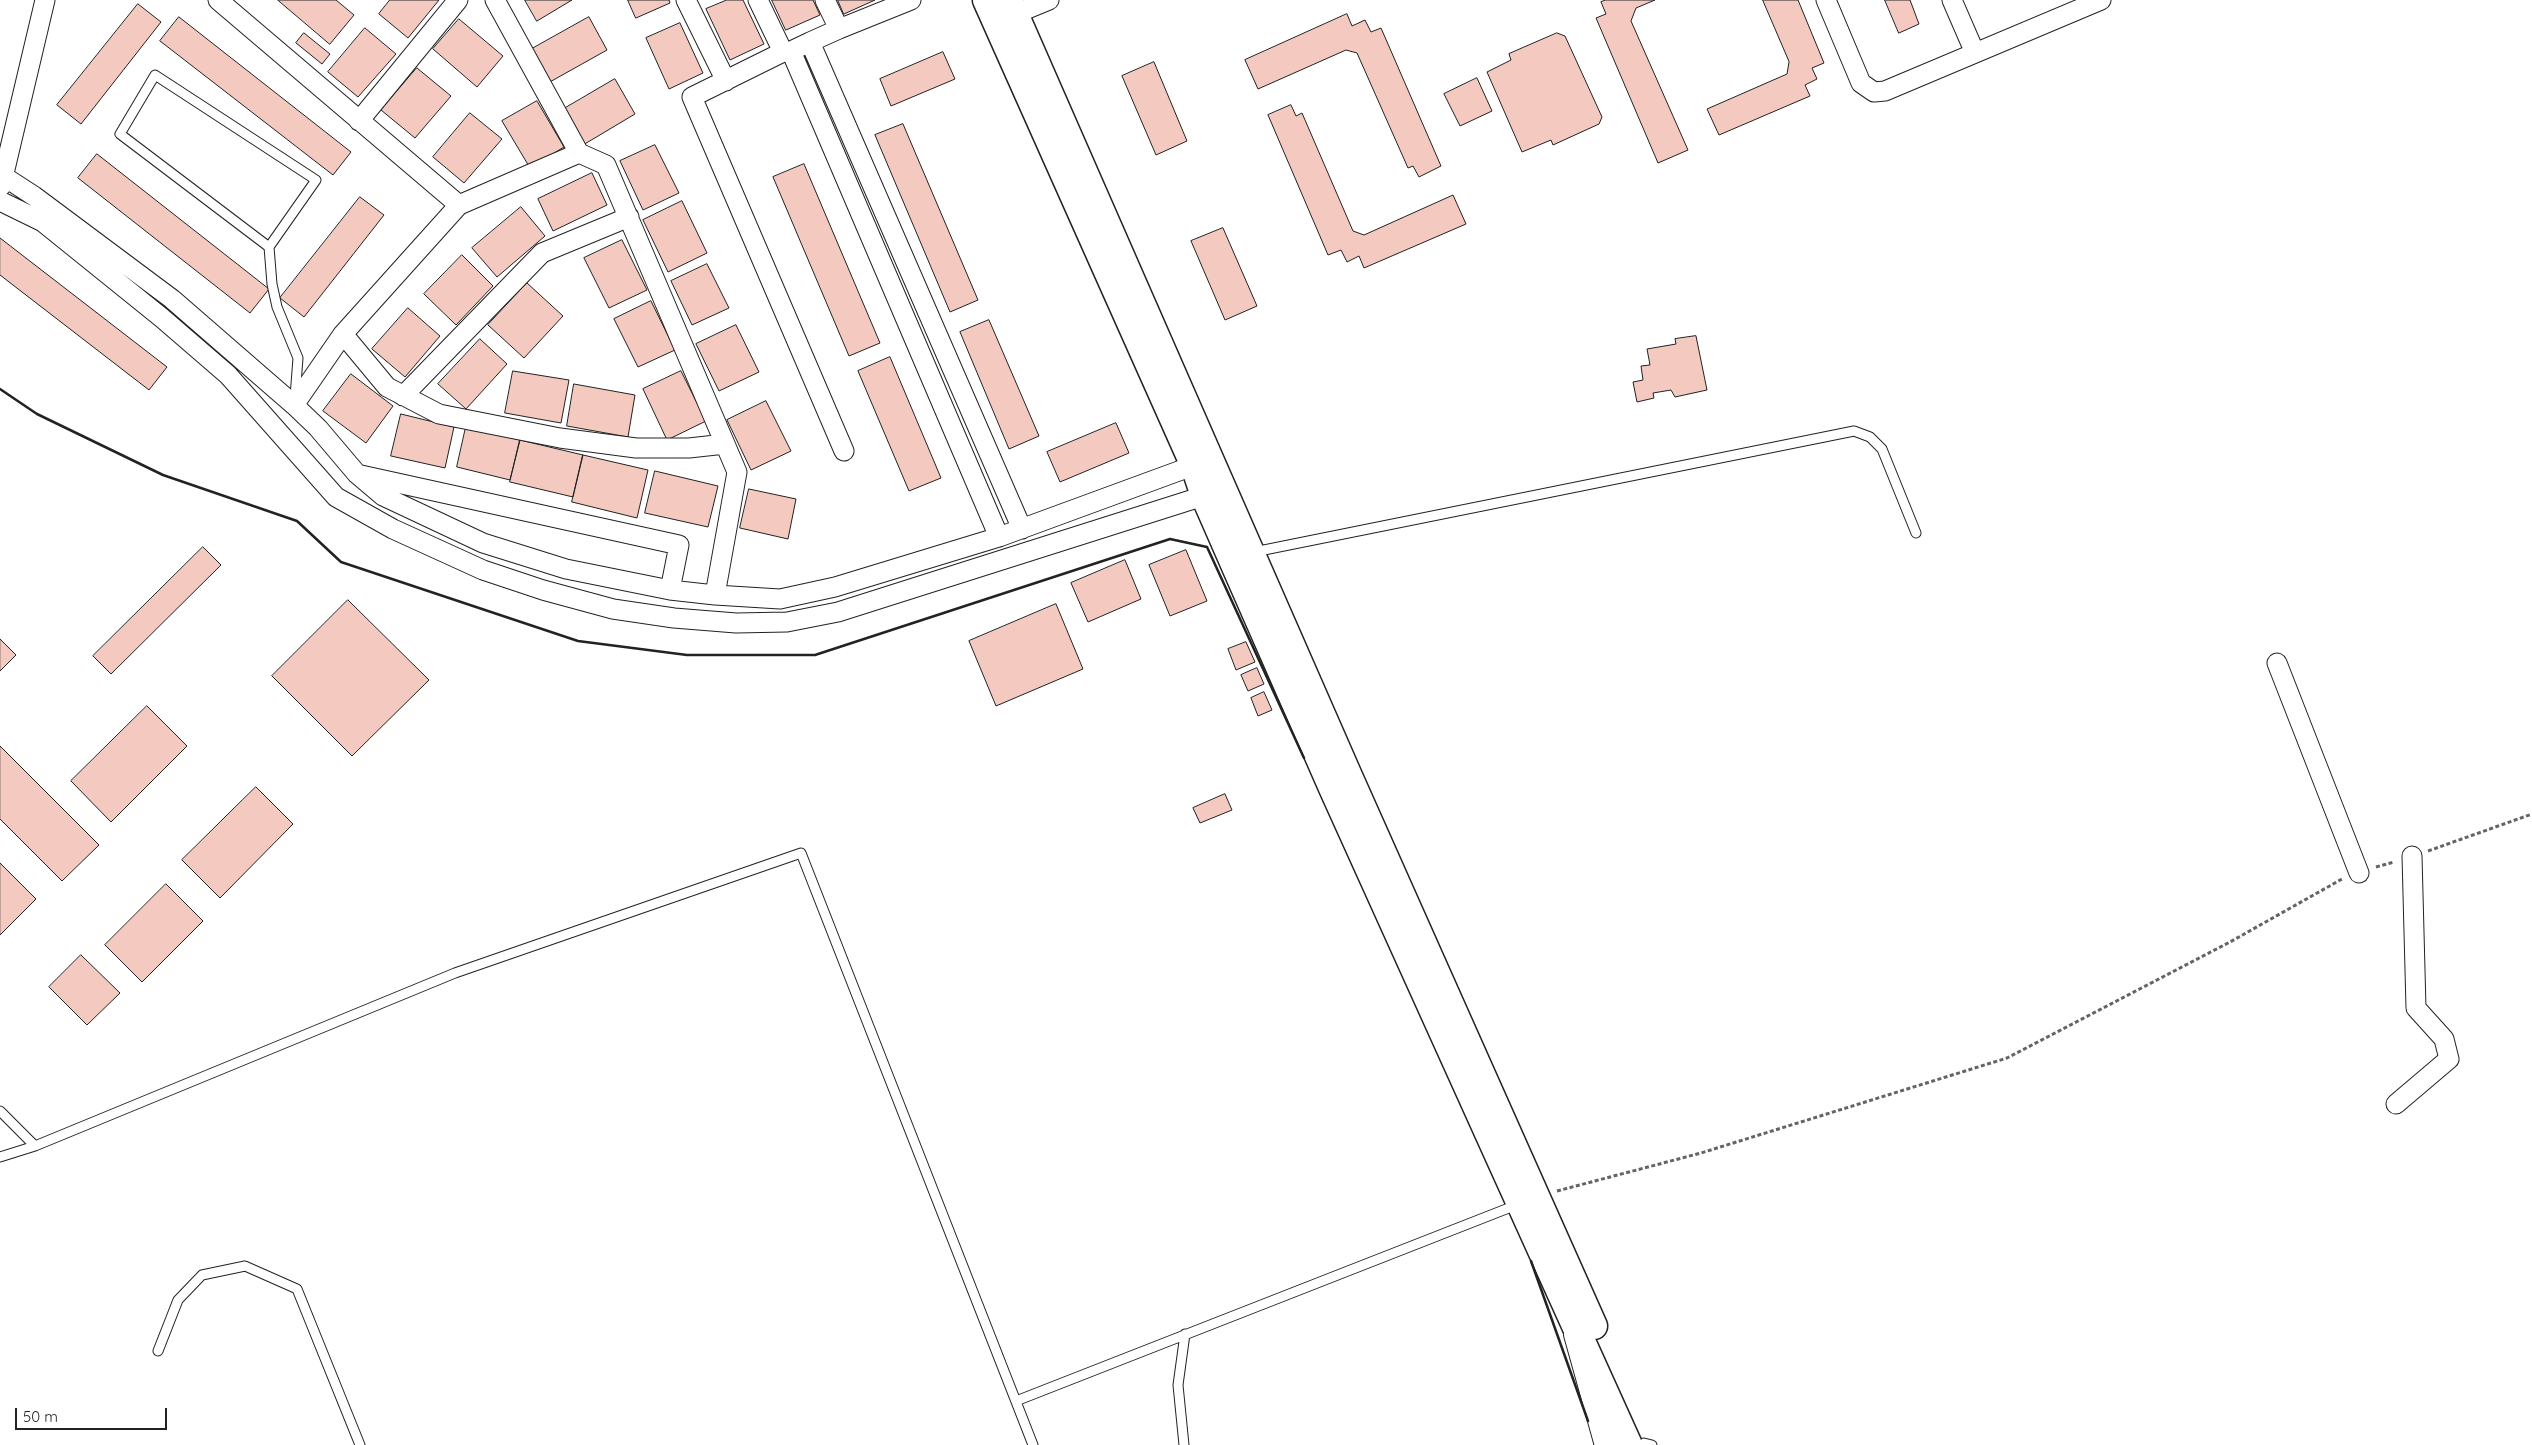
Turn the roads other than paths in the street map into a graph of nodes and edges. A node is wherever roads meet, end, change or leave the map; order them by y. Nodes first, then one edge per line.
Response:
1 (45, 0) edge
2 (218, 0) edge
3 (458, 0) edge
4 (495, 0) edge
5 (686, 0) edge
6 (758, 0) edge
7 (825, 0) edge
8 (911, 0) edge
9 (986, 0) edge
10 (1049, 0) edge
11 (1826, 0) edge
12 (1952, 0) edge
13 (2089, 2) edge
14 (1012, 7) edge
15 (839, 29) junction
16 (810, 42) junction
17 (787, 52) junction
18 (1975, 53) junction
19 (726, 81) junction
20 (359, 121) junction
21 (579, 153) junction
22 (1, 180) edge
23 (0, 201) edge
24 (458, 206) junction
25 (629, 217) junction
26 (269, 247) junction
27 (343, 334) junction
28 (403, 396) junction
29 (294, 405) junction
30 (725, 444) junction
31 (844, 452) dead end
32 (1203, 462) junction
33 (357, 474) junction
34 (1214, 493) junction
35 (1022, 529) junction
36 (1916, 533) dead end
37 (999, 537) junction
38 (1242, 557) junction
39 (670, 590) junction
40 (715, 596) junction
41 (2277, 662) dead end
42 (2412, 856) road end
43 (2359, 873) road end
44 (2396, 1104) dead end
45 (0, 1112) edge
46 (35, 1146) junction
47 (0, 1158) edge
48 (1528, 1200) junction
49 (1185, 1334) junction
50 (1578, 1334) junction
51 (158, 1351) dead end
52 (1016, 1400) junction
53 (360, 1445) edge
54 (1033, 1445) edge
55 (1184, 1445) edge
56 (1608, 1445) edge
57 (1642, 1445) edge

1 - 22 street
2 - 20 street
3 - 20 street
4 - 21 street
5 - 19 street
6 - 17 street
7 - 15 street
8 - 15 street
9 - 32 main road
10 - 14 street
11 - 18 street
12 - 18 street
13 - 18 street
14 - 32 main road
15 - 16 street
16 - 17 street
16 - 35 street
17 - 19 street
17 - 37 street
19 - 31 street
20 - 24 street
21 - 24 street
21 - 25 street
22 - 29 street
23 - 34 street
24 - 27 street
25 - 28 street
25 - 30 street
26 - 26 lane
26 - 29 lane
27 - 28 street
27 - 29 street
28 - 30 street
29 - 33 street
30 - 40 street
32 - 34 main road
32 - 35 street
33 - 39 street
33 - 39 street
34 - 38 main road
35 - 37 street
36 - 38 lane
37 - 40 street
38 - 48 main road
39 - 40 street
41 - 43 street
42 - 44 street
45 - 46 lane
46 - 47 lane
46 - 52 lane
48 - 49 lane
48 - 50 main road
48 - 57 main road
49 - 52 lane
49 - 55 lane
50 - 56 highway
50 - 57 main road
51 - 53 lane
52 - 54 lane

